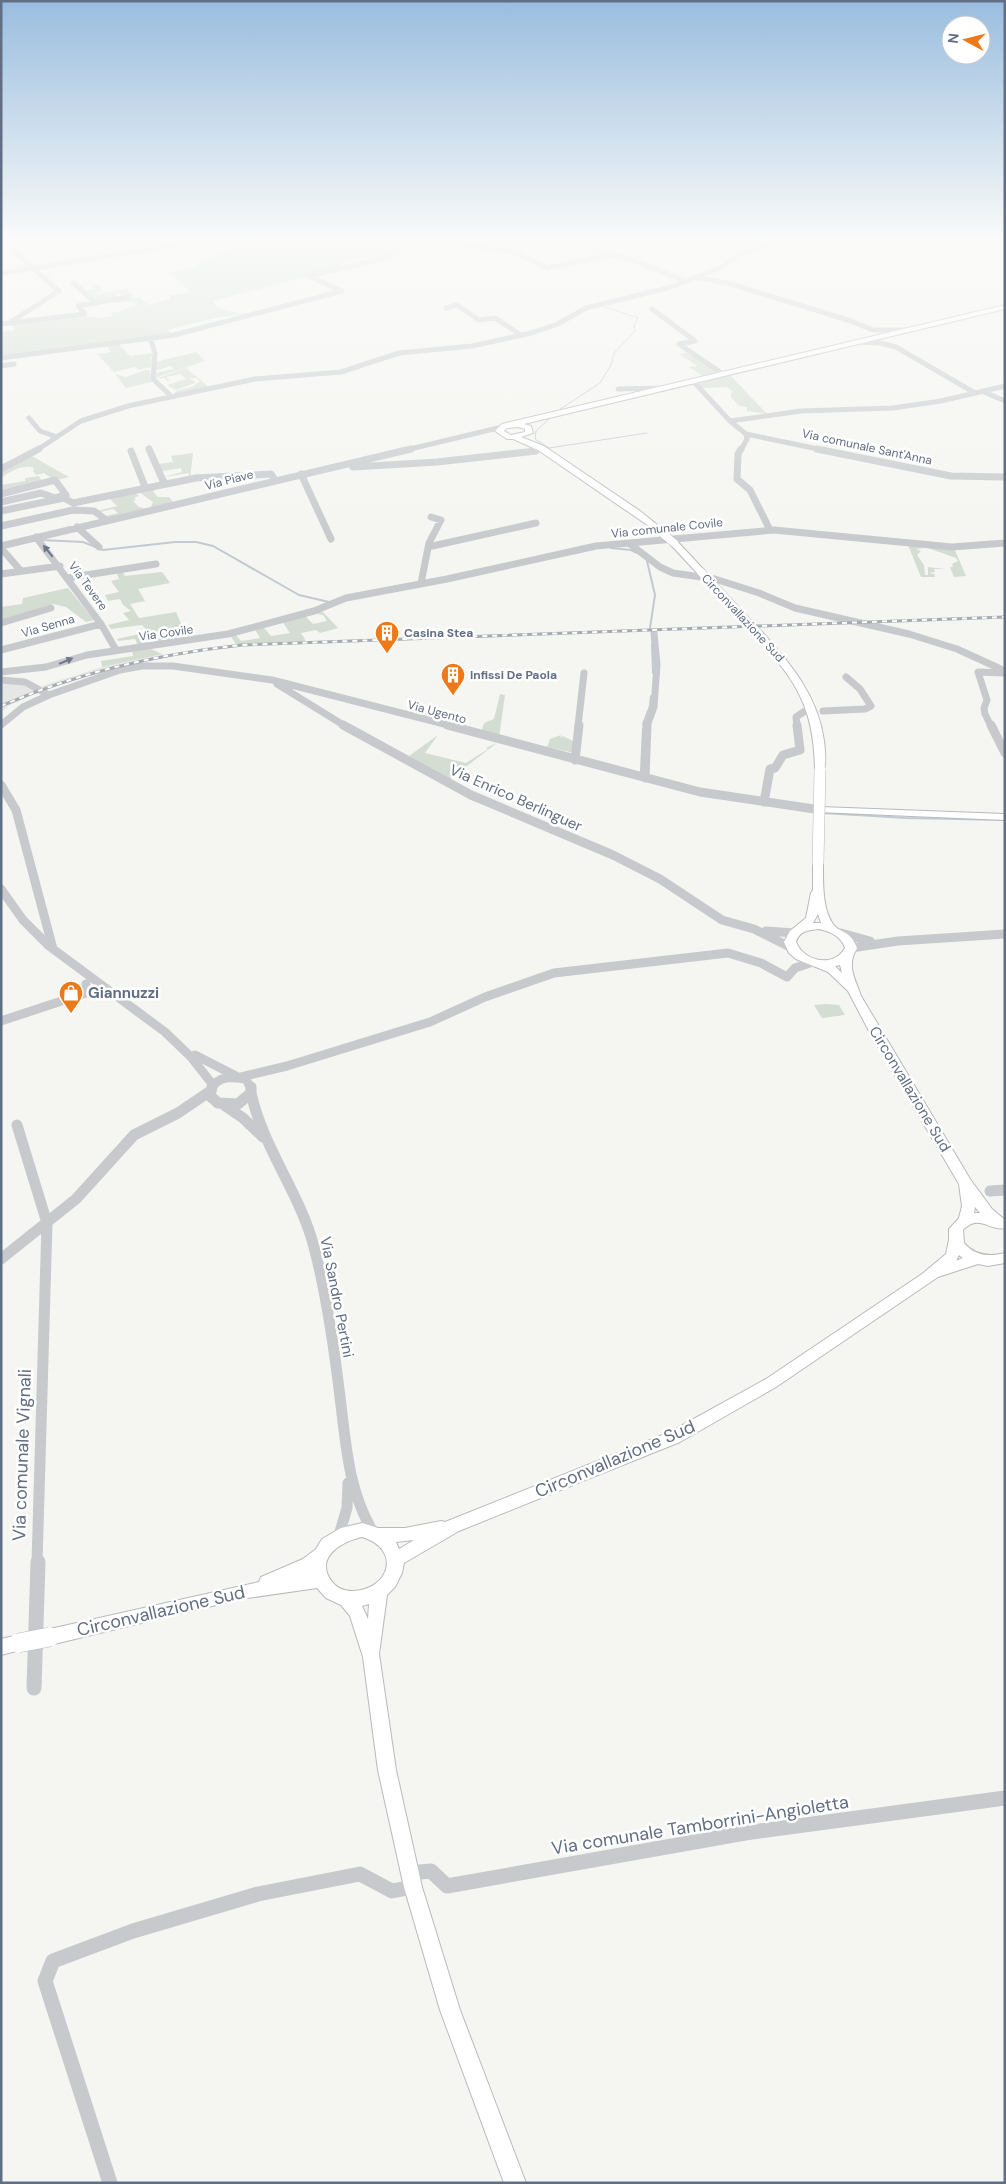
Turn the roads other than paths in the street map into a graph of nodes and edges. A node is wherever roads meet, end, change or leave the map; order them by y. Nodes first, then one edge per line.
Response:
1 (136, 340) edge
2 (151, 340) edge
3 (499, 340) edge
4 (694, 340) edge
5 (867, 340) edge
6 (885, 340) edge
7 (894, 340) edge
8 (857, 342) junction
9 (892, 344) junction
10 (1, 358) edge
11 (14, 364) dead end
12 (1, 366) edge
13 (722, 374) junction
14 (693, 381) junction
15 (1005, 386) edge
16 (662, 388) junction
17 (618, 389) dead end
18 (984, 392) junction
19 (975, 394) junction
20 (171, 396) junction
21 (1005, 401) edge
22 (552, 414) junction
23 (30, 418) dead end
24 (730, 421) junction
25 (515, 425) junction
26 (502, 431) junction
27 (529, 431) junction
28 (746, 434) junction
29 (57, 437) junction
30 (515, 437) junction
31 (149, 448) dead end
32 (538, 449) junction
33 (131, 451) dead end
34 (338, 466) junction
35 (1, 469) edge
36 (301, 474) junction
37 (1005, 477) edge
38 (275, 480) junction
39 (164, 483) junction
40 (145, 487) junction
41 (1, 494) edge
42 (1, 502) edge
43 (13, 508) junction
44 (1, 511) edge
45 (431, 517) dead end
46 (105, 519) dead end
47 (536, 523) dead end
48 (1, 526) edge
49 (77, 528) junction
50 (31, 530) junction
51 (770, 530) junction
52 (331, 539) dead end
53 (1005, 543) edge
54 (630, 544) junction
55 (1, 547) edge
56 (99, 547) dead end
57 (428, 547) junction
58 (156, 564) dead end
59 (60, 566) junction
60 (21, 571) junction
61 (1, 574) edge
62 (67, 578) junction
63 (421, 583) junction
64 (335, 603) joint
65 (51, 608) dead end
66 (1, 623) edge
67 (101, 624) junction
68 (654, 633) dead end
69 (1, 650) edge
70 (116, 650) junction
71 (35, 668) junction
72 (1004, 671) edge
73 (1, 672) edge
74 (584, 673) dead end
75 (846, 677) dead end
76 (1, 680) edge
77 (30, 680) dead end
78 (272, 680) junction
79 (310, 689) junction
80 (49, 695) junction
81 (340, 698) junction
82 (310, 707) junction
83 (823, 711) dead end
84 (319, 712) junction
85 (806, 712) dead end
86 (1, 725) edge
87 (1005, 753) edge
88 (575, 760) junction
89 (645, 778) junction
90 (1, 785) edge
91 (764, 802) junction
92 (821, 810) joint
93 (1005, 817) edge
94 (818, 886) junction
95 (1, 890) edge
96 (829, 928) junction
97 (754, 929) junction
98 (798, 931) junction
99 (841, 934) junction
100 (1005, 934) edge
101 (898, 941) junction
102 (793, 950) junction
103 (54, 952) junction
104 (848, 953) junction
105 (816, 963) junction
106 (774, 970) junction
107 (86, 984) dead end
108 (855, 996) junction
109 (1, 1021) edge
110 (186, 1050) junction
111 (287, 1066) junction
112 (238, 1077) junction
113 (211, 1088) junction
114 (252, 1091) junction
115 (221, 1104) junction
116 (178, 1114) junction
117 (17, 1126) dead end
118 (265, 1139) junction
119 (965, 1182) junction
120 (1005, 1190) edge
121 (990, 1191) dead end
122 (965, 1220) junction
123 (47, 1223) junction
124 (1003, 1225) edge
125 (956, 1240) junction
126 (1, 1259) edge
127 (977, 1259) junction
128 (1003, 1260) edge
129 (926, 1278) junction
130 (349, 1469) junction
131 (453, 1526) junction
132 (376, 1533) junction
133 (339, 1535) junction
134 (320, 1555) junction
135 (396, 1559) junction
136 (321, 1580) junction
137 (379, 1591) junction
138 (241, 1592) junction
139 (346, 1598) junction
140 (1, 1647) edge
141 (372, 1657) junction
142 (34, 1688) dead end
143 (1005, 1798) edge
144 (411, 1880) junction
145 (110, 2183) edge
146 (515, 2183) edge

1 - 10 street
2 - 20 street
3 - 20 street
4 - 13 street
5 - 8 main road
6 - 9 street
7 - 9 street
8 - 9 street
8 - 13 main road
9 - 19 street
11 - 12 street
13 - 14 main road
14 - 16 main road
14 - 24 street, Via comunale Sant'Anna
15 - 18 street
16 - 17 street
16 - 22 main road
18 - 19 street
18 - 21 street
19 - 24 street
20 - 29 street
22 - 25 main road
22 - 27 main road, Circonvallazione Sud
23 - 29 street
24 - 28 street, Via comunale Sant'Anna
25 - 26 main road
25 - 27 main road
26 - 30 main road, Circonvallazione Sud
26 - 34 street, Via Piave
27 - 30 main road, Circonvallazione Sud
27 - 32 main road
28 - 37 street, Via comunale Sant'Anna
28 - 51 street
29 - 35 street
30 - 32 main road, Circonvallazione Sud
31 - 39 street
32 - 34 street
32 - 94 main road, Circonvallazione Sud, bridge
33 - 40 street
34 - 36 street, Via Piave
36 - 38 street, Via Piave
36 - 52 street
38 - 39 street
38 - 49 street, Via Piave
39 - 40 street
40 - 43 street
41 - 42 street
43 - 44 street
43 - 50 street, Via Tevere
45 - 57 street
46 - 50 street
47 - 57 street
48 - 50 street
49 - 50 street, Via Piave
49 - 56 street
50 - 55 street, Via Piave
59 -> 50 street, Via Tevere
51 - 53 street, Via comunale Covile
51 - 54 street, Via comunale Covile
54 - 63 street, Via comunale Covile
54 - 72 street
55 - 60 street
57 - 63 street
58 - 62 street
59 - 60 street
59 - 62 street, Via Tevere
60 - 61 street
62 - 67 street, Via Tevere
63 - 64 street, Via comunale Covile
64 - 70 street, Via Covile
65 - 66 street
67 - 69 street, Via Senna
67 - 70 street, Via Tevere
68 - 89 street
71 -> 70 street, Via Covile
71 - 73 street, Via Covile
71 - 77 street
72 - 87 street
74 - 88 street
75 - 83 street
76 - 80 street
78 - 79 street, Via Ugento
78 - 80 street, Via Ugento
78 - 82 street, Via Enrico Berlinguer
79 - 81 street, Via Ugento
79 - 82 street
80 - 86 street
81 - 84 street
81 - 88 street, Via Ugento
82 - 84 street, Via Enrico Berlinguer
84 - 97 street, Via Enrico Berlinguer
85 - 91 street
88 - 89 street, Via Ugento
89 - 91 street, Via Ugento
90 - 103 street
91 - 92 street, Via Ugento
92 - 93 main road
94 - 96 main road, Circonvallazione Sud
94 - 98 main road, Circonvallazione Sud
95 - 103 street
96 - 98 main road, Circonvallazione Sud
96 - 99 main road, Circonvallazione Sud
97 - 98 street, Via Enrico Berlinguer
97 - 102 street, Via Enrico Berlinguer
98 - 102 main road, Circonvallazione Sud
99 - 101 street
99 - 104 main road, Circonvallazione Sud
100 - 101 street
101 - 104 street
102 - 105 main road, Circonvallazione Sud
102 - 106 street
103 - 110 street
104 - 105 main road
104 - 108 main road, Circonvallazione Sud
105 - 106 street
105 - 108 main road, Circonvallazione Sud
106 - 111 street
107 - 109 street
108 - 119 main road, Circonvallazione Sud
110 - 112 street
110 - 113 street
111 - 112 street
111 - 114 street
112 - 113 street
112 - 114 street
113 - 115 street
113 - 116 street
114 - 115 street
114 - 118 street
115 - 116 street
115 - 118 street
116 - 123 street
117 - 123 street, Via comunale Vignali
118 - 130 street, Via Sandro Pertini
119 - 122 main road, Circonvallazione Sud
119 - 124 main road, Circonvallazione Sud
120 - 121 street
122 - 124 main road, Circonvallazione Sud
122 - 125 main road, Circonvallazione Sud
123 - 126 street
123 - 142 street, Via comunale Vignali
125 - 127 main road
125 - 129 main road, Circonvallazione Sud
127 - 128 main road, Circonvallazione Sud
127 - 129 main road, Circonvallazione Sud
129 - 131 main road, Circonvallazione Sud
130 - 132 street
130 - 133 street
131 - 132 main road
131 - 135 main road, Circonvallazione Sud
132 - 133 main road
132 - 135 main road
133 - 134 main road
134 - 136 main road
134 - 138 main road
135 - 137 main road
136 - 138 main road, Circonvallazione Sud
136 - 139 main road
137 - 139 main road
137 - 141 main road
138 - 140 main road, Circonvallazione Sud, bridge
139 - 141 main road
141 - 144 main road
143 - 144 street, Via comunale Tamborrini-Angioletta
144 - 145 street
144 - 146 main road

